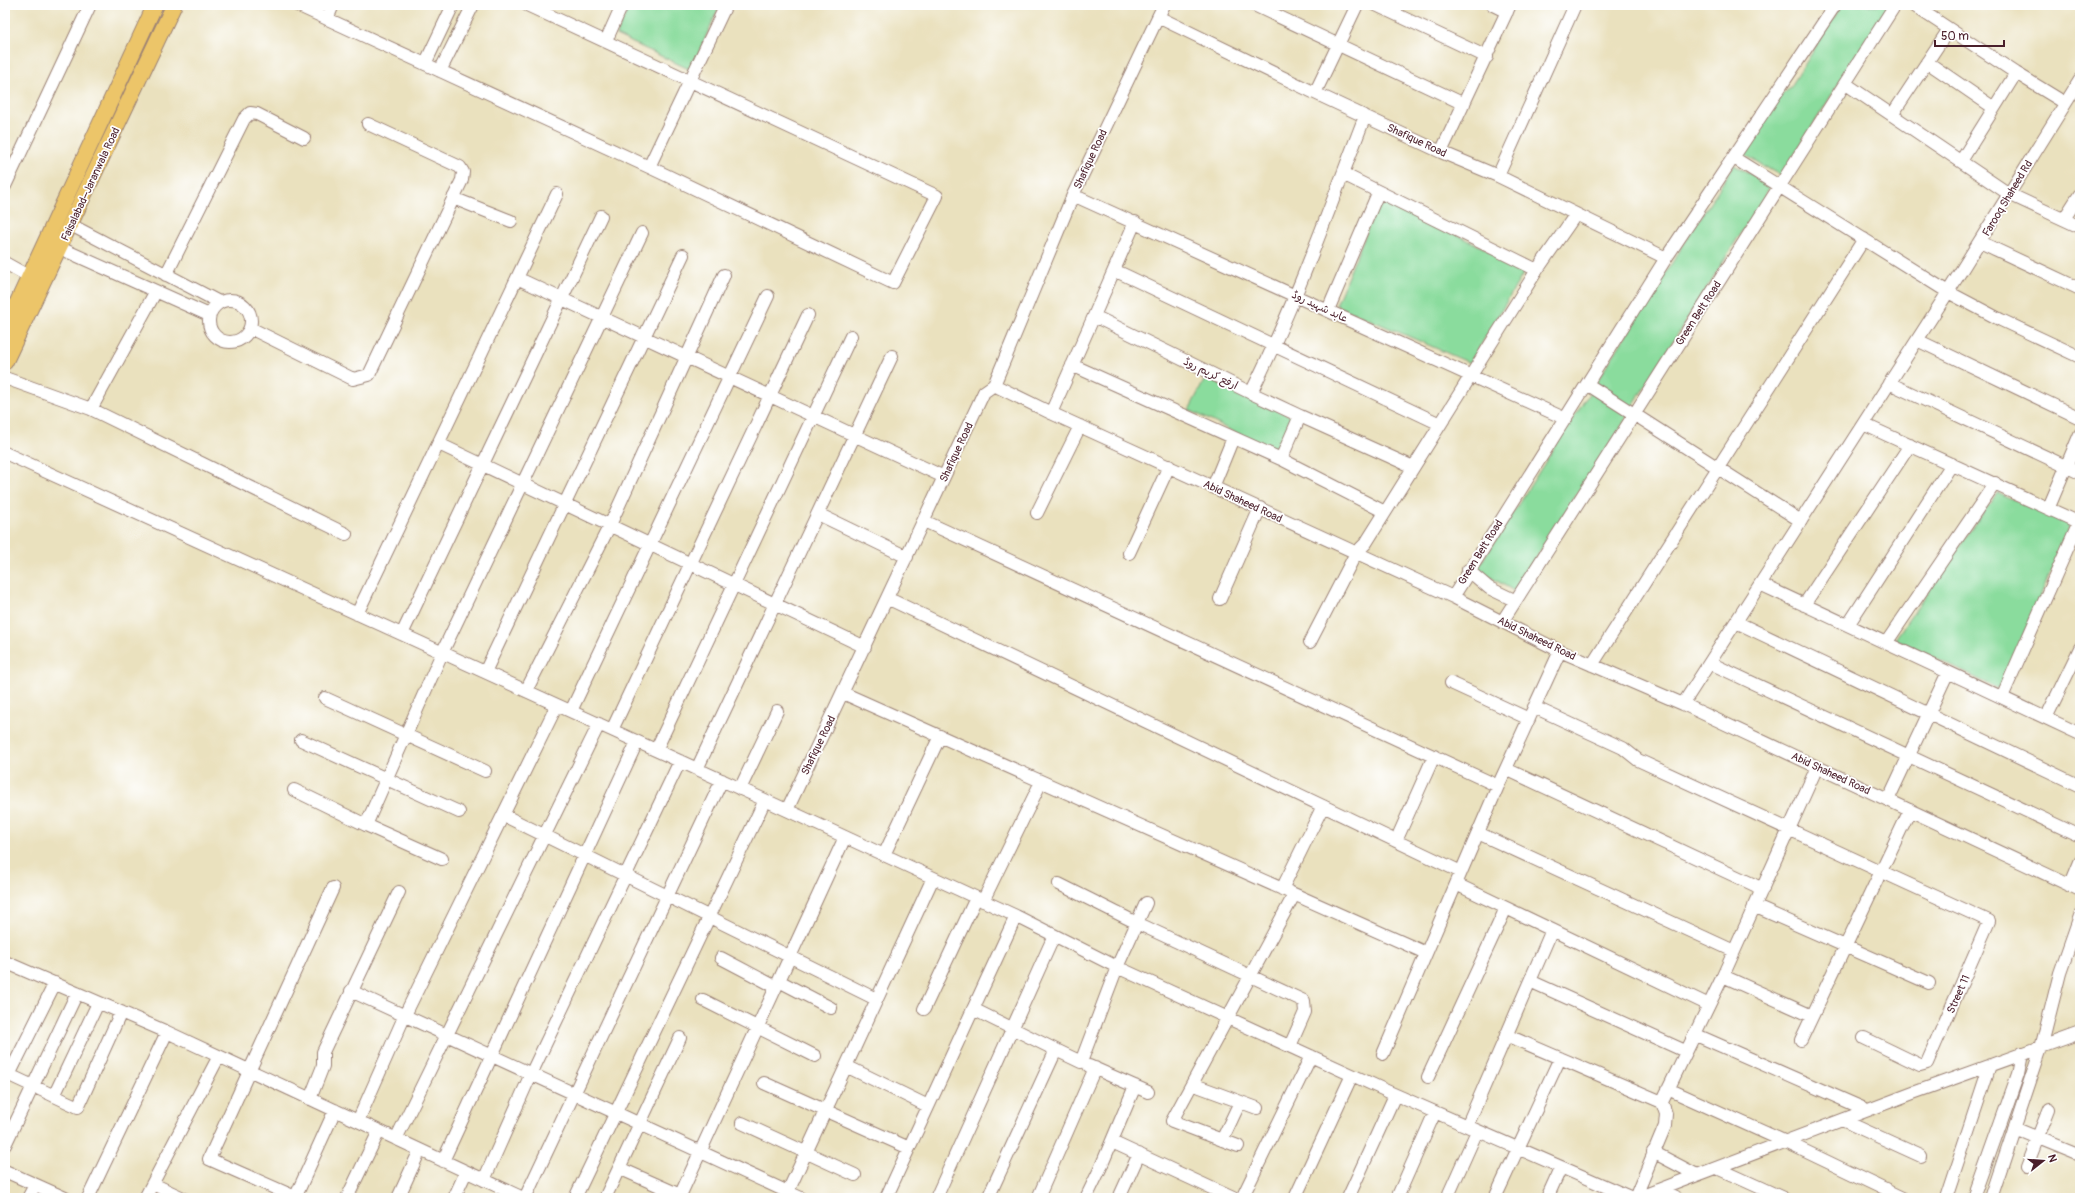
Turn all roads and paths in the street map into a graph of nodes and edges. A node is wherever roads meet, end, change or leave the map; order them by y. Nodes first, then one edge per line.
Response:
1 (90, 5) edge
2 (155, 5) edge
3 (174, 5) edge
4 (297, 5) edge
5 (333, 5) edge
6 (453, 5) edge
7 (473, 5) edge
8 (527, 5) edge
9 (622, 5) edge
10 (726, 5) edge
11 (1164, 5) edge
12 (1254, 5) edge
13 (1356, 5) edge
14 (1376, 5) edge
15 (1493, 5) edge
16 (1575, 5) edge
17 (1835, 5) edge
18 (1895, 5) edge
19 (1913, 5) edge
20 (1509, 9) edge
21 (1158, 16) junction
22 (327, 19) junction
23 (1949, 29) junction
24 (606, 41) junction
25 (1339, 43) junction
26 (1487, 57) junction
27 (1927, 62) junction
28 (426, 64) junction
29 (440, 71) junction
30 (2016, 73) junction
31 (2080, 80) edge
32 (691, 81) junction
33 (1846, 84) junction
34 (1316, 93) junction
35 (2065, 103) junction
36 (1464, 104) junction
37 (1994, 108) junction
38 (1892, 115) junction
39 (1365, 116) junction
40 (368, 124) dead end
41 (304, 138) dead end
42 (1441, 152) junction
43 (1734, 158) junction
44 (1961, 161) junction
45 (649, 167) junction
46 (1343, 174) junction
47 (1498, 176) junction
48 (5, 186) edge
49 (1781, 186) junction
50 (1378, 193) junction
51 (557, 194) dead end
52 (2009, 194) junction
53 (2080, 194) edge
54 (1073, 195) junction
55 (453, 198) junction
56 (1576, 214) junction
57 (600, 216) dead end
58 (2064, 219) junction
59 (511, 221) dead end
60 (1135, 222) junction
61 (71, 225) junction
62 (2080, 227) edge
63 (642, 233) dead end
64 (1864, 239) junction
65 (1980, 242) junction
66 (60, 248) junction
67 (683, 255) dead end
68 (1666, 258) junction
69 (5, 263) edge
70 (1114, 270) junction
71 (1537, 270) junction
72 (166, 275) junction
73 (724, 275) dead end
74 (30, 277) junction
75 (517, 278) junction
76 (2080, 289) edge
77 (156, 291) junction
78 (1948, 292) junction
79 (1296, 295) junction
80 (768, 296) dead end
81 (561, 299) junction
82 (219, 302) junction
83 (1328, 310) junction
84 (209, 315) junction
85 (808, 315) dead end
86 (1094, 316) junction
87 (602, 318) junction
88 (250, 328) junction
89 (5, 329) edge
90 (851, 336) dead end
91 (644, 337) junction
92 (1916, 340) junction
93 (1274, 346) junction
94 (685, 356) junction
95 (892, 356) dead end
96 (2080, 357) edge
97 (5, 362) edge
98 (1072, 364) junction
99 (1470, 376) junction
100 (730, 377) junction
101 (5, 378) edge
102 (1889, 383) junction
103 (1587, 384) junction
104 (994, 385) junction
105 (1251, 392) junction
106 (770, 396) junction
107 (91, 409) junction
108 (1051, 413) junction
109 (1633, 414) junction
110 (813, 416) junction
111 (1300, 416) junction
112 (2080, 418) edge
113 (1566, 419) junction
114 (1440, 424) junction
115 (1863, 424) junction
116 (1080, 426) junction
117 (2080, 434) edge
118 (855, 435) junction
119 (1233, 438) junction
120 (439, 444) junction
121 (1910, 445) junction
122 (5, 453) edge
123 (1281, 460) junction
124 (1952, 464) junction
125 (482, 465) junction
126 (1169, 466) junction
127 (2066, 466) junction
128 (1413, 467) junction
129 (1718, 467) junction
130 (2080, 473) edge
131 (944, 477) junction
132 (1995, 483) junction
133 (523, 484) junction
134 (1213, 487) junction
135 (565, 504) junction
136 (2049, 507) junction
137 (1260, 508) junction
138 (1385, 512) junction
139 (1037, 513) dead end
140 (818, 514) junction
141 (924, 521) junction
142 (1801, 521) junction
143 (2080, 522) edge
144 (610, 525) junction
145 (346, 534) dead end
146 (650, 545) junction
147 (1356, 552) junction
148 (1129, 553) dead end
149 (907, 557) junction
150 (690, 564) junction
151 (1468, 570) junction
152 (1760, 584) junction
153 (734, 585) junction
154 (1452, 597) junction
155 (887, 598) junction
156 (1220, 599) dead end
157 (1514, 600) junction
158 (775, 604) junction
159 (1804, 605) junction
160 (357, 614) junction
161 (1502, 622) junction
162 (1736, 622) junction
163 (1848, 625) junction
164 (402, 634) junction
165 (1310, 642) dead end
166 (1886, 643) junction
167 (865, 647) junction
168 (2080, 648) edge
169 (1560, 651) junction
170 (442, 653) junction
171 (1710, 663) junction
172 (1592, 665) junction
173 (485, 672) junction
174 (1948, 672) junction
175 (1451, 683) dead end
176 (526, 691) junction
177 (843, 693) junction
178 (2002, 697) junction
179 (324, 698) dead end
180 (1683, 704) junction
181 (557, 705) junction
182 (1534, 707) junction
183 (571, 711) junction
184 (777, 711) dead end
185 (1928, 714) junction
186 (2046, 718) junction
187 (1529, 719) junction
188 (599, 724) junction
189 (612, 730) junction
190 (2080, 734) edge
191 (406, 736) junction
192 (940, 736) junction
193 (301, 740) dead end
194 (638, 742) junction
195 (656, 750) junction
196 (1434, 756) junction
197 (1909, 756) junction
198 (680, 761) junction
199 (1817, 767) junction
200 (697, 769) junction
201 (1506, 769) junction
202 (485, 771) dead end
203 (386, 780) junction
204 (722, 780) junction
205 (1041, 782) junction
206 (1498, 786) junction
207 (2080, 786) edge
208 (740, 789) junction
209 (294, 790) dead end
210 (765, 800) junction
211 (1888, 800) junction
212 (1323, 806) junction
213 (787, 810) junction
214 (1910, 810) junction
215 (459, 812) dead end
216 (503, 815) junction
217 (366, 825) junction
218 (1788, 829) junction
219 (1478, 833) junction
220 (545, 835) junction
221 (2080, 836) edge
222 (845, 837) junction
223 (1396, 841) junction
224 (585, 855) junction
225 (884, 855) junction
226 (442, 859) dead end
227 (2080, 862) edge
228 (1461, 872) junction
229 (1881, 872) junction
230 (626, 875) junction
231 (933, 878) junction
232 (1059, 884) dead end
233 (1456, 884) junction
234 (333, 888) dead end
235 (2075, 888) edge
236 (1282, 889) junction
237 (1763, 889) junction
238 (399, 892) dead end
239 (1294, 895) junction
240 (667, 896) junction
241 (980, 900) junction
242 (1146, 903) dead end
243 (1754, 906) junction
244 (1506, 908) junction
245 (709, 916) junction
246 (1016, 916) junction
247 (2080, 916) edge
248 (1137, 924) junction
249 (1552, 930) junction
250 (1054, 936) junction
251 (1846, 946) junction
252 (1734, 951) junction
253 (1426, 953) junction
254 (790, 956) junction
255 (721, 958) dead end
256 (5, 962) edge
257 (1117, 967) junction
258 (1250, 976) junction
259 (1723, 976) junction
260 (1530, 981) junction
261 (1929, 983) dead end
262 (55, 984) junction
263 (778, 984) junction
264 (351, 991) junction
265 (77, 993) junction
266 (876, 999) junction
267 (703, 1000) dead end
268 (98, 1003) junction
269 (1709, 1005) junction
270 (831, 1008) dead end
271 (924, 1009) dead end
272 (973, 1009) junction
273 (122, 1012) junction
274 (405, 1015) junction
275 (1812, 1016) junction
276 (1227, 1018) junction
277 (758, 1026) junction
278 (1013, 1028) junction
279 (167, 1032) junction
280 (2080, 1033) edge
281 (1694, 1034) junction
282 (447, 1035) junction
283 (1506, 1035) junction
284 (680, 1038) dead end
285 (1864, 1038) dead end
286 (1801, 1040) dead end
287 (1290, 1046) junction
288 (2041, 1048) junction
289 (1056, 1050) junction
290 (1685, 1051) junction
291 (2022, 1053) junction
292 (1383, 1054) dead end
293 (492, 1055) junction
294 (219, 1056) junction
295 (815, 1056) dead end
296 (1311, 1056) junction
297 (1560, 1058) junction
298 (1081, 1062) junction
299 (1990, 1065) junction
300 (846, 1066) junction
301 (1095, 1068) junction
302 (250, 1070) junction
303 (7, 1074) edge
304 (531, 1074) junction
305 (1352, 1075) junction
306 (1428, 1077) dead end
307 (764, 1083) dead end
308 (1192, 1084) junction
309 (33, 1086) junction
310 (1135, 1086) junction
311 (1668, 1089) junction
312 (1148, 1092) dead end
313 (574, 1093) junction
314 (1395, 1095) junction
315 (54, 1096) junction
316 (310, 1099) junction
317 (1240, 1102) junction
318 (1662, 1102) junction
319 (928, 1106) junction
320 (1257, 1108) dead end
321 (2049, 1109) dead end
322 (335, 1110) junction
323 (825, 1110) junction
324 (1867, 1110) junction
325 (1435, 1112) junction
326 (615, 1113) junction
327 (1842, 1120) junction
328 (358, 1121) junction
329 (742, 1123) dead end
330 (639, 1124) junction
331 (1472, 1128) junction
332 (2014, 1128) junction
333 (379, 1131) junction
334 (2038, 1138) junction
335 (396, 1139) junction
336 (1222, 1140) junction
337 (1112, 1142) junction
338 (1786, 1142) junction
339 (5, 1145) edge
340 (1238, 1146) dead end
341 (909, 1148) junction
342 (1518, 1148) junction
343 (420, 1150) junction
344 (701, 1152) junction
345 (806, 1152) junction
346 (1653, 1152) junction
347 (1139, 1154) junction
348 (2080, 1155) edge
349 (1920, 1156) dead end
350 (443, 1161) junction
351 (2027, 1165) dead end
352 (1561, 1167) junction
353 (619, 1168) junction
354 (1717, 1168) junction
355 (5, 1171) edge
356 (466, 1172) junction
357 (855, 1175) dead end
358 (1697, 1175) junction
359 (484, 1180) junction
360 (35, 1184) junction
361 (153, 1184) junction
362 (1658, 1190) junction
363 (1604, 1192) edge
364 (501, 1194) edge
365 (787, 1195) edge
366 (295, 1197) edge
367 (680, 1197) edge
368 (1122, 1197) edge
369 (28, 1198) edge
370 (65, 1198) edge
371 (88, 1198) edge
372 (145, 1198) edge
373 (183, 1198) edge
374 (347, 1198) edge
375 (398, 1198) edge
376 (454, 1198) edge
377 (524, 1198) edge
378 (575, 1198) edge
379 (604, 1198) edge
380 (801, 1198) edge
381 (886, 1198) edge
382 (936, 1198) edge
383 (988, 1198) edge
384 (1038, 1198) edge
385 (1086, 1198) edge
386 (1233, 1198) edge
387 (1242, 1198) edge
388 (1295, 1198) edge
389 (1348, 1198) edge
390 (1397, 1198) edge
391 (1446, 1198) edge
392 (1495, 1198) edge
393 (1547, 1198) edge
394 (1634, 1198) edge
395 (1675, 1198) edge
396 (1783, 1198) edge
397 (1903, 1198) edge
398 (1946, 1198) edge
399 (1974, 1198) edge
400 (1991, 1198) edge

1 - 48 street
2 - 74 main road, Faisalabad–Jaranwala Road
3 - 61 main road, Faisalabad–Jaranwala Road
4 - 22 street
5 - 22 street
6 - 28 street
7 - 29 street
8 - 24 street
9 - 24 street
10 - 32 street
11 - 21 street
12 - 25 street
13 - 25 street
14 - 26 street
15 - 20 street
16 - 47 street
17 - 43 street, Green Belt Road
18 - 33 street, Green Belt Road
19 - 23 street
20 - 26 street
21 - 34 street, Shafique Road
21 - 54 street, Shafique Road
22 - 28 street
23 - 27 street
23 - 30 street
24 - 32 street
25 - 34 street
25 - 36 street
26 - 36 street
27 - 37 street
27 - 38 street
28 - 29 street
29 - 45 street
30 - 35 street
30 - 37 street
31 - 35 street, Farooq Shaheed Rd
32 - 45 street
32 - 45 street
33 - 38 street
33 - 49 street, Green Belt Road
34 - 39 street, Shafique Road
35 - 52 street, Farooq Shaheed Rd
36 - 42 street
37 - 44 street
38 - 44 street
39 - 42 street, Shafique Road
39 - 46 street, ارفع کریم روڈ
40 - 55 street
41 - 72 street
42 - 47 street, Shafique Road
43 - 49 street
43 - 68 street, Green Belt Road
44 - 52 street
46 - 50 street
46 - 79 street, ارفع کریم روڈ
47 - 56 street, Shafique Road
49 - 64 street
49 - 109 street, Green Belt Road
50 - 71 street
50 - 83 street
51 - 75 street
52 - 58 street
52 - 65 street, Farooq Shaheed Rd
53 - 58 street
54 - 60 street, عابد شہید روڈ
54 - 104 street, Shafique Road
55 - 59 street
55 - 88 street
56 - 68 street, Shafique Road
56 - 71 street
57 - 81 street
58 - 62 street
60 - 70 street
60 - 79 street, عابد شہید روڈ
61 - 66 main road, Faisalabad–Jaranwala Road
61 - 72 street
63 - 87 street
64 - 78 street
64 - 129 street
65 - 76 street
65 - 78 street, Farooq Shaheed Rd
66 - 77 street
66 - 97 main road, Faisalabad–Jaranwala Road
67 - 91 street
68 - 103 street, Green Belt Road
69 - 74 street
70 - 86 street
70 - 93 street
71 - 99 street
72 - 82 street
73 - 94 street
74 - 89 main road, Faisalabad–Jaranwala Road
75 - 81 street
75 - 120 street
77 - 84 street
77 - 107 street
78 - 92 street, Farooq Shaheed Rd
78 - 96 street
79 - 83 street, عابد شہید روڈ
79 - 93 street, ارفع کریم روڈ
80 - 100 street
81 - 87 street
81 - 125 street
82 - 84 street
82 - 88 street
83 - 99 street, عابد شہید روڈ
84 - 88 street
85 - 106 street
86 - 98 street
86 - 105 street, ارفع کریم روڈ
87 - 91 street
87 - 133 street
90 - 110 street
91 - 94 street
91 - 135 street
92 - 102 street, Farooq Shaheed Rd
92 - 112 street
93 - 105 street, ارفع کریم روڈ
93 - 114 street
94 - 100 street
94 - 144 street
95 - 118 street
98 - 108 street
98 - 119 street
99 - 113 street, عابد شہید روڈ
99 - 114 street
100 - 106 street
100 - 146 street
101 - 107 street
102 - 115 street, Farooq Shaheed Rd
102 - 127 street
103 - 109 street
103 - 113 street, Green Belt Road
104 - 108 street, Abid Shaheed Road
104 - 131 street, Shafique Road
105 - 111 street
106 - 110 street
106 - 150 street
107 - 145 street
108 - 116 street, Abid Shaheed Road
109 - 129 street
109 - 157 street, Green Belt Road
110 - 118 street
110 - 153 street
111 - 123 street
111 - 128 street
113 - 151 street, Green Belt Road
114 - 128 street
115 - 121 street
115 - 142 street, Farooq Shaheed Rd
116 - 126 street, Abid Shaheed Road
116 - 139 street
117 - 127 street
118 - 131 street
118 - 140 street
119 - 123 street
119 - 134 street
120 - 125 street
120 - 160 street
121 - 124 street
121 - 159 street
122 - 160 street
123 - 138 street
124 - 132 street
124 - 163 street
125 - 133 street
125 - 164 street
126 - 134 street, Abid Shaheed Road
126 - 148 street
127 - 130 street
127 - 136 street
128 - 138 street
129 - 142 street
129 - 172 street
131 - 141 street, Shafique Road
132 - 136 street
132 - 166 street
133 - 135 street
133 - 170 street
134 - 137 street, Abid Shaheed Road
135 - 144 street
135 - 173 street
136 - 143 street
137 - 147 street, Abid Shaheed Road
137 - 156 street
138 - 147 street
140 - 149 street
140 - 158 street
141 - 149 street, Shafique Road
141 - 196 street
142 - 152 street, Farooq Shaheed Rd
143 - 178 street
144 - 146 street
144 - 176 street
146 - 150 street
146 - 183 street
147 - 154 street, Abid Shaheed Road
147 - 165 street
149 - 155 street, Shafique Road
150 - 153 street
150 - 189 street
151 - 154 street, Green Belt Road
151 - 157 street
152 - 159 street
152 - 162 street, Farooq Shaheed Rd
153 - 158 street
153 - 195 street
154 - 161 street, Abid Shaheed Road
155 - 167 street, Shafique Road
155 - 212 street
157 - 161 street, Green Belt Road
158 - 167 street
158 - 200 street
159 - 163 street
160 - 164 street
161 - 169 street, Abid Shaheed Road
162 - 171 street, Farooq Shaheed Rd
162 - 185 street
163 - 166 street
164 - 170 street
166 - 174 street
167 - 177 street, Shafique Road
168 - 186 street
169 - 172 street, Abid Shaheed Road
169 - 182 street
170 - 173 street
170 - 191 street
171 - 180 street, Farooq Shaheed Rd
171 - 197 street
172 - 180 street, Abid Shaheed Road
173 - 176 street
174 - 178 street
174 - 185 street
175 - 187 street
176 - 181 street
177 - 192 street
177 - 213 street, Shafique Road
178 - 186 street
179 - 191 street
180 - 199 street, Abid Shaheed Road
181 - 183 street
181 - 216 street
182 - 187 street
182 - 218 street
183 - 188 street
184 - 208 street
185 - 197 street
185 - 207 street
186 - 190 street
187 - 201 street
188 - 189 street
188 - 220 street
189 - 194 street
191 - 202 street
191 - 203 street
192 - 205 street
192 - 225 street
193 - 203 street
194 - 195 street
194 - 224 street
195 - 198 street
196 - 206 street
196 - 223 street
197 - 211 street
197 - 221 street
198 - 200 street
198 - 230 street
199 - 211 street, Abid Shaheed Road
199 - 218 street
200 - 204 street
201 - 206 street
201 - 237 street
203 - 215 street
203 - 217 street
204 - 208 street
204 - 240 street
205 - 236 street
205 - 241 street
206 - 219 street
208 - 210 street
209 - 217 street
210 - 213 street
210 - 245 street
211 - 214 street, Abid Shaheed Road
212 - 223 street
212 - 236 street
213 - 222 street
214 - 229 street
214 - 235 street, Abid Shaheed Road
216 - 220 street
216 - 274 street
217 - 226 street
218 - 229 street
218 - 237 street
219 - 228 street
219 - 252 street
220 - 224 street
220 - 282 street
222 - 225 street
222 - 254 street
223 - 228 street
224 - 230 street
224 - 293 street
225 - 231 street
227 - 235 street
228 - 233 street
229 - 251 street
229 - 285 street, Street 11
230 - 240 street
230 - 304 street
231 - 241 street
231 - 266 street
232 - 248 street
233 - 244 street
233 - 253 street
234 - 302 street
236 - 239 street
237 - 243 street
238 - 264 street
239 - 253 street
239 - 258 street
240 - 245 street
240 - 313 street
241 - 246 street
241 - 271 street
242 - 248 street
243 - 251 street
243 - 252 street
244 - 249 street
244 - 306 street
245 - 254 street
245 - 326 street
246 - 250 street
246 - 272 street
247 - 288 street
248 - 257 street
248 - 258 street
249 - 260 street
249 - 269 street
250 - 257 street
250 - 278 street
251 - 261 street
251 - 275 street
252 - 259 street
253 - 292 street
254 - 263 street
254 - 266 street
255 - 263 street
256 - 262 street
257 - 276 street
257 - 298 street
258 - 276 street
258 - 287 street
259 - 269 street
259 - 275 street
260 - 283 street
260 - 290 street
262 - 265 street
262 - 303 street
263 - 270 street
263 - 277 street
264 - 274 street
264 - 316 street
265 - 268 street
265 - 309 street
266 - 300 street
267 - 277 street
268 - 273 street
268 - 315 street
269 - 281 street
272 - 278 street
272 - 319 street
273 - 279 street
273 - 315 street
274 - 282 street
274 - 328 street
275 - 286 street
276 - 287 street
276 - 308 street
277 - 295 street
277 - 344 street
278 - 289 street
278 - 382 street
279 - 294 street
279 - 371 street
280 - 288 street
281 - 290 street
281 - 324 street
282 - 293 street
282 - 335 street
283 - 297 street
283 - 331 street
284 - 330 street
287 - 296 street
288 - 291 street
288 - 332 street
289 - 298 street
289 - 383 street
290 - 311 street
291 - 299 street
291 - 399 street
293 - 304 street
293 - 350 street
294 - 302 street
294 - 361 street
296 - 305 street
296 - 387 street
297 - 318 street
297 - 342 street
298 - 301 street
299 - 324 street
299 - 398 street
300 - 319 street
300 - 323 street
301 - 310 street
301 - 384 street
302 - 316 street
302 - 366 street
303 - 309 street
304 - 313 street
304 - 359 street
305 - 314 street
305 - 388 street
307 - 323 street
308 - 317 street
308 - 336 street
309 - 315 street
309 - 339 street
310 - 312 street
310 - 337 street
311 - 318 street
311 - 338 street
313 - 326 street
313 - 377 street
314 - 325 street
314 - 389 street
316 - 322 street
317 - 320 street
317 - 336 street
318 - 346 street
319 - 341 street
321 - 334 street
322 - 328 street
322 - 366 street
323 - 341 street
323 - 345 street
324 - 327 street
325 - 331 street
325 - 390 street
326 - 330 street
326 - 378 street
327 - 338 street
327 - 349 street
328 - 333 street
329 - 345 street
330 - 344 street
330 - 353 street
331 - 342 street
331 - 391 street
332 - 334 street
332 - 400 street
333 - 335 street
333 - 374 street
334 - 348 street
334 - 351 street
335 - 343 street
336 - 340 street
337 - 347 street
337 - 385 street
338 - 354 street
338 - 397 street
341 - 381 street
342 - 352 street
342 - 392 street
343 - 350 street
343 - 375 street
344 - 365 street
344 - 367 street
345 - 357 street
345 - 365 street
346 - 358 street
346 - 394 street
347 - 368 street
347 - 386 street
350 - 356 street
352 - 363 street
352 - 393 street
353 - 367 street
353 - 379 street
354 - 358 street
354 - 396 street
355 - 360 street
356 - 359 street
356 - 376 street
358 - 362 street
359 - 364 street
360 - 369 street
360 - 370 street
361 - 372 street
361 - 373 street
362 - 394 street
362 - 395 street
363 - 394 street
364 - 377 street
365 - 380 street

